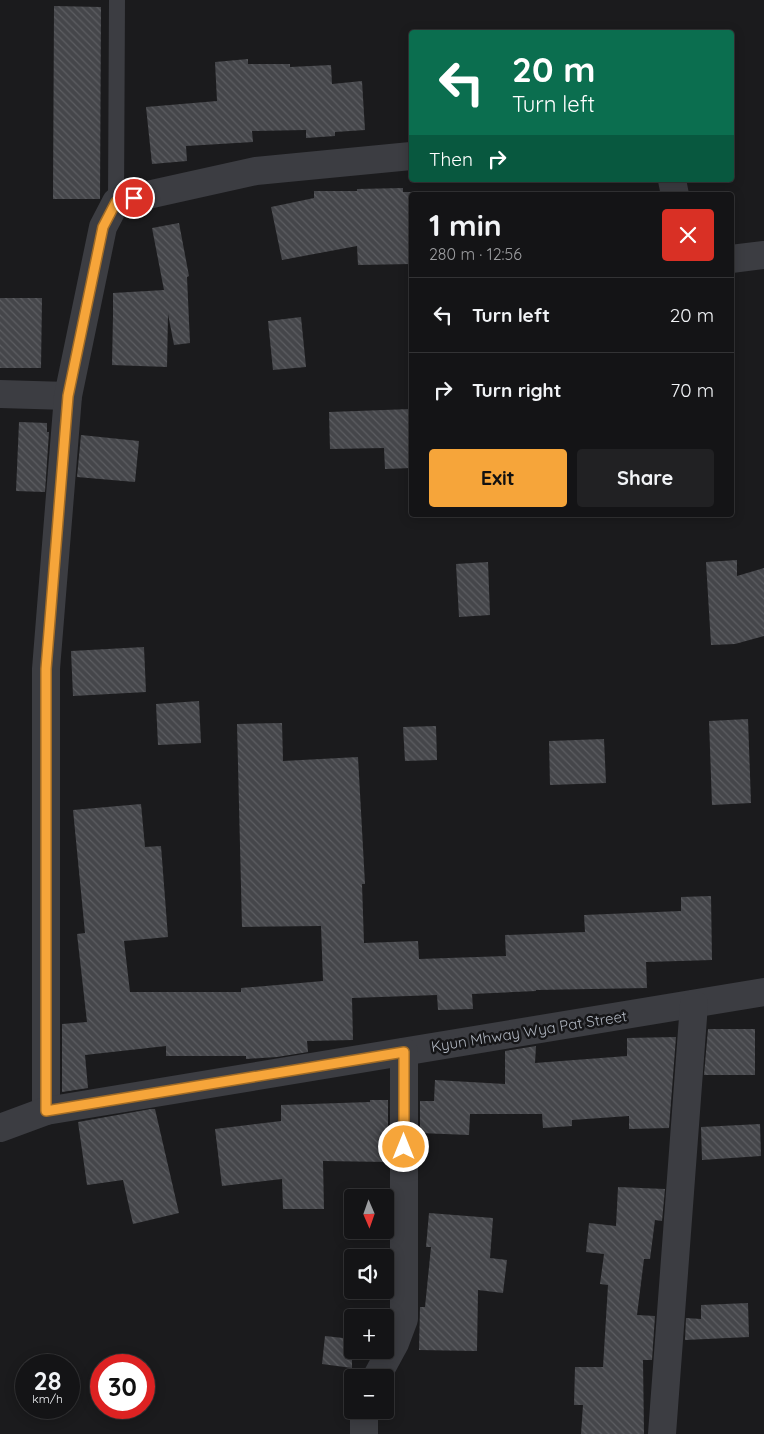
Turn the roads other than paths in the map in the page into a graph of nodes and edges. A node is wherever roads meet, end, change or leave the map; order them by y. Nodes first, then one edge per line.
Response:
1 (116, 0) edge
2 (409, 156) edge
3 (116, 202) junction
4 (764, 255) edge
5 (734, 259) edge
6 (0, 394) edge
7 (68, 396) junction
8 (764, 992) edge
9 (694, 1004) junction
10 (404, 1052) junction
11 (46, 1111) junction
12 (0, 1128) edge
13 (381, 1369) edge
14 (364, 1419) edge
15 (364, 1434) edge
16 (662, 1434) edge

1 - 3 lane
2 - 3 street
3 - 7 street
4 - 5 street
6 - 7 street
7 - 11 street
8 - 9 street, Kyun Mhway Wya Pat Street
9 - 10 street, Kyun Mhway Wya Pat Street
9 - 16 street
10 - 11 street, Kyun Mhway Wya Pat Street
10 - 13 street
11 - 12 street, Kyun Mhway Wya Pat Street
14 - 15 street

